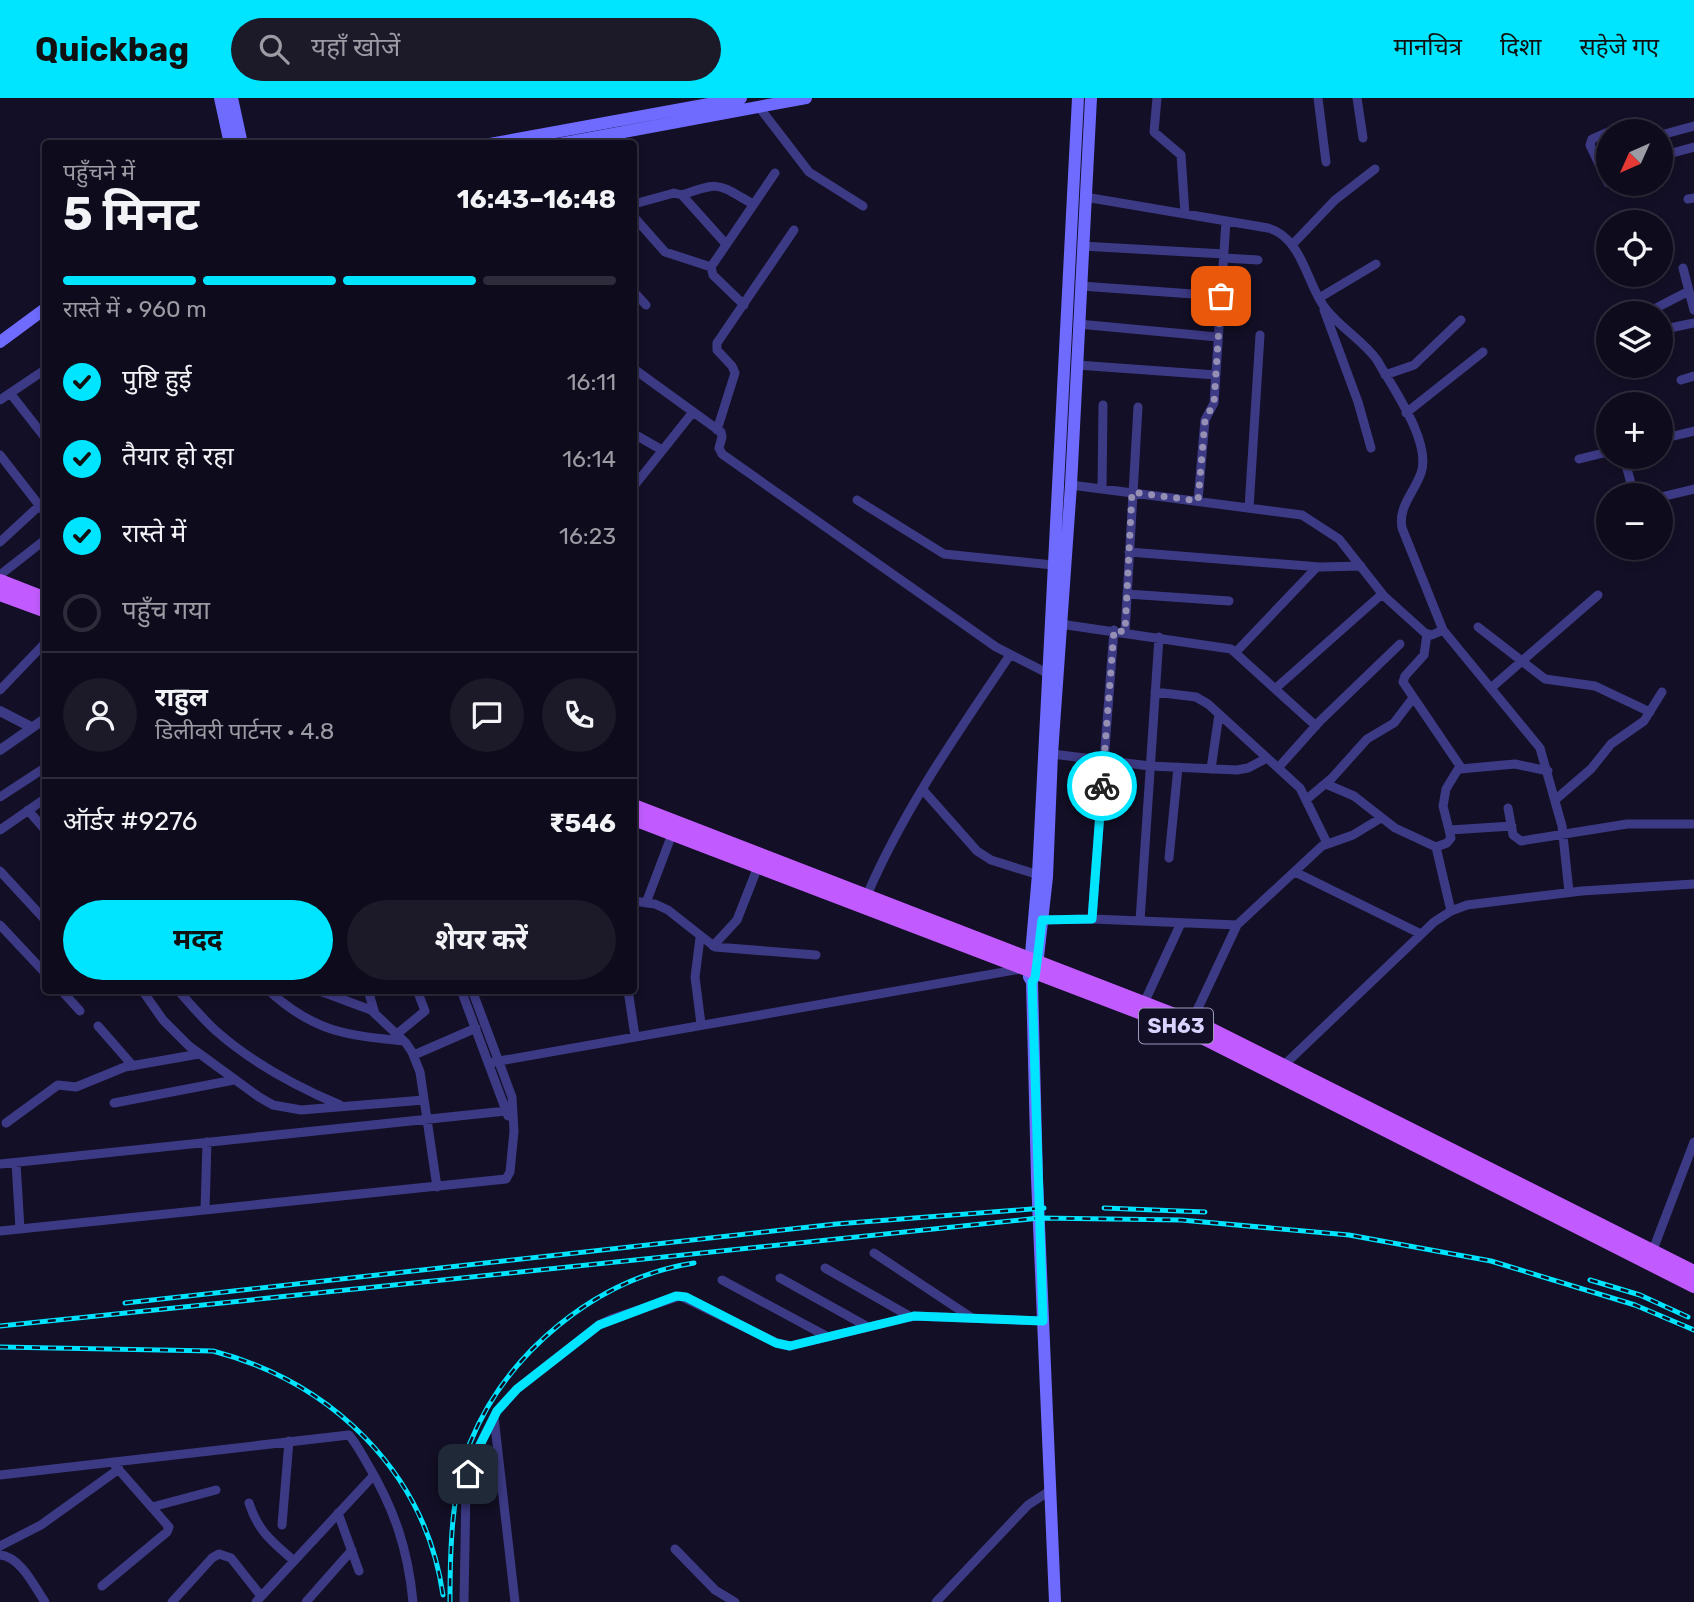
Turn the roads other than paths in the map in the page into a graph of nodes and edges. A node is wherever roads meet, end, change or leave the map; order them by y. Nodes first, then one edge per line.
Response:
1 (220, 98) edge
2 (232, 98) edge
3 (741, 98) edge
4 (806, 98) edge
5 (1078, 98) edge
6 (1091, 98) edge
7 (1157, 98) edge
8 (1318, 98) edge
9 (1357, 98) edge
10 (759, 107) junction
11 (1694, 126) edge
12 (592, 131) junction
13 (1673, 132) edge
14 (1596, 137) edge
15 (1363, 138) dead end
16 (229, 140) edge
17 (241, 140) edge
18 (522, 140) edge
19 (569, 140) edge
20 (1694, 147) edge
21 (1673, 153) edge
22 (1596, 158) edge
23 (1326, 162) dead end
24 (1375, 169) dead end
25 (775, 173) dead end
26 (682, 195) junction
27 (1085, 197) junction
28 (637, 203) edge
29 (753, 204) junction
30 (863, 206) dead end
31 (1185, 214) junction
32 (637, 220) edge
33 (1226, 221) junction
34 (794, 230) dead end
35 (725, 243) junction
36 (1292, 245) junction
37 (1082, 246) junction
38 (1224, 256) junction
39 (1258, 260) dead end
40 (1376, 264) dead end
41 (711, 267) junction
42 (1683, 268) dead end
43 (1081, 286) junction
44 (637, 295) edge
45 (1221, 296) junction
46 (1692, 300) edge
47 (1321, 301) junction
48 (1673, 304) edge
49 (646, 305) dead end
50 (744, 305) junction
51 (42, 311) edge
52 (1461, 320) dead end
53 (1694, 323) edge
54 (1079, 324) junction
55 (1673, 327) edge
56 (1260, 335) dead end
57 (1218, 337) junction
58 (0, 342) edge
59 (1483, 352) dead end
60 (1077, 365) junction
61 (42, 371) edge
62 (637, 371) edge
63 (1216, 375) junction
64 (1385, 375) junction
65 (1694, 376) edge
66 (1681, 380) dead end
67 (4, 395) edge
68 (1103, 405) dead end
69 (1138, 407) dead end
70 (693, 412) junction
71 (1406, 413) junction
72 (718, 430) junction
73 (1694, 431) edge
74 (42, 435) edge
75 (637, 436) edge
76 (1673, 436) edge
77 (1371, 448) dead end
78 (662, 450) junction
79 (0, 455) edge
80 (1596, 455) edge
81 (1578, 459) dead end
82 (637, 482) edge
83 (1071, 485) junction
84 (1102, 488) junction
85 (1694, 489) edge
86 (1132, 492) junction
87 (1673, 494) edge
88 (857, 500) dead end
89 (1198, 501) junction
90 (39, 506) junction
91 (1249, 508) junction
92 (42, 509) edge
93 (0, 542) edge
94 (42, 542) edge
95 (1129, 552) junction
96 (1053, 565) junction
97 (1361, 566) junction
98 (1317, 567) junction
99 (0, 575) edge
100 (0, 581) edge
101 (0, 594) edge
102 (1127, 594) junction
103 (1382, 594) junction
104 (1598, 596) dead end
105 (42, 597) edge
106 (1229, 601) dead end
107 (42, 610) edge
108 (1060, 624) junction
109 (1478, 626) dead end
110 (1114, 630) junction
111 (1443, 630) junction
112 (1125, 632) junction
113 (1427, 634) junction
114 (1159, 637) junction
115 (1400, 644) dead end
116 (42, 646) edge
117 (1236, 652) junction
118 (1010, 655) junction
119 (1521, 662) junction
120 (1047, 673) junction
121 (1276, 688) junction
122 (1490, 688) junction
123 (0, 690) edge
124 (1155, 692) junction
125 (1662, 692) dead end
126 (1413, 698) junction
127 (0, 711) edge
128 (1650, 712) junction
129 (1219, 714) junction
130 (42, 720) edge
131 (1316, 726) junction
132 (31, 727) junction
133 (0, 750) edge
134 (1052, 754) junction
135 (1267, 758) junction
136 (1104, 761) junction
137 (1150, 766) junction
138 (1178, 767) junction
139 (1278, 768) junction
140 (1211, 769) junction
141 (1460, 769) junction
142 (42, 770) edge
143 (1548, 771) junction
144 (1326, 784) junction
145 (923, 790) junction
146 (0, 797) edge
147 (1307, 799) junction
148 (1555, 800) junction
149 (42, 801) edge
150 (637, 808) edge
151 (1508, 808) dead end
152 (28, 810) junction
153 (1381, 818) junction
154 (637, 820) edge
155 (1694, 824) edge
156 (42, 826) edge
157 (1511, 826) junction
158 (674, 828) junction
159 (0, 830) edge
160 (1450, 830) junction
161 (1563, 836) junction
162 (1327, 843) junction
163 (1436, 847) junction
164 (1169, 858) dead end
165 (760, 861) junction
166 (0, 871) edge
167 (1295, 872) junction
168 (1042, 876) junction
169 (1694, 884) edge
170 (1569, 892) junction
171 (858, 896) junction
172 (637, 902) edge
173 (646, 903) junction
174 (1451, 911) junction
175 (42, 914) edge
176 (1092, 919) junction
177 (1038, 920) junction
178 (1140, 921) junction
179 (1181, 923) junction
180 (0, 925) edge
181 (1237, 925) junction
182 (1421, 934) junction
183 (700, 938) junction
184 (713, 946) junction
185 (816, 955) dead end
186 (1031, 969) junction
187 (42, 970) edge
188 (65, 994) edge
189 (145, 994) edge
190 (182, 994) edge
191 (272, 994) edge
192 (328, 994) edge
193 (369, 994) edge
194 (419, 994) edge
195 (462, 994) edge
196 (473, 994) edge
197 (629, 994) edge
198 (1144, 1003) junction
199 (80, 1011) dead end
200 (376, 1014) junction
201 (1192, 1021) junction
202 (701, 1024) junction
203 (98, 1026) dead end
204 (475, 1028) junction
205 (635, 1036) junction
206 (400, 1037) junction
207 (199, 1054) junction
208 (414, 1055) junction
209 (494, 1061) junction
210 (133, 1066) junction
211 (1280, 1069) junction
212 (234, 1080) junction
213 (424, 1100) junction
214 (114, 1103) dead end
215 (344, 1107) junction
216 (506, 1111) junction
217 (427, 1118) junction
218 (6, 1124) dead end
219 (514, 1130) junction
220 (207, 1142) junction
221 (1694, 1142) edge
222 (16, 1163) junction
223 (0, 1164) edge
224 (437, 1187) junction
225 (205, 1210) junction
226 (20, 1229) junction
227 (0, 1231) edge
228 (874, 1253) dead end
229 (1650, 1257) junction
230 (825, 1268) dead end
231 (1694, 1272) edge
232 (780, 1278) dead end
233 (722, 1280) dead end
234 (1694, 1286) edge
235 (911, 1317) junction
236 (973, 1318) junction
237 (1043, 1321) junction
238 (868, 1327) junction
239 (828, 1337) junction
240 (494, 1417) junction
241 (289, 1441) junction
242 (116, 1465) junction
243 (0, 1475) edge
244 (374, 1475) junction
245 (216, 1490) dead end
246 (1051, 1490) junction
247 (249, 1503) dead end
248 (152, 1507) junction
249 (338, 1513) junction
250 (282, 1525) dead end
251 (0, 1546) edge
252 (675, 1549) dead end
253 (352, 1550) junction
254 (0, 1555) edge
255 (294, 1561) junction
256 (359, 1571) dead end
257 (102, 1586) dead end
258 (258, 1599) edge
259 (45, 1602) edge
260 (172, 1602) edge
261 (306, 1602) edge
262 (412, 1602) edge
263 (464, 1602) edge
264 (515, 1602) edge
265 (735, 1602) edge
266 (936, 1602) edge
267 (1055, 1602) edge

1 - 16 main road
2 - 17 main road
3 - 12 main road
4 - 10 main road
5 - 96 main road
6 - 27 main road
7 - 31 street
8 - 23 street
9 - 15 street
10 - 12 main road
10 - 30 street
11 - 13 street
12 - 18 main road
12 - 19 main road
14 - 22 street
20 - 21 street
24 - 36 street
25 - 29 street
26 - 28 street
26 - 29 street
26 - 35 street
27 - 31 street
27 - 37 main road
29 - 35 street
31 - 33 street
32 - 41 street
33 - 36 street
33 - 38 street
34 - 50 street
35 - 41 street
36 - 47 street
37 - 38 street
37 - 43 main road
38 - 39 street
38 - 45 street
40 - 47 street
41 - 50 street
42 - 46 street
43 - 45 street
43 - 54 main road
44 - 49 street
45 - 57 street
46 - 48 street
47 - 64 street
47 - 77 street
50 - 72 street
51 - 58 main road
52 - 64 street
53 - 55 street
54 - 57 street
54 - 60 main road
56 - 91 street
57 - 63 street
59 - 71 street
60 - 63 street
60 - 83 main road
61 - 67 street
62 - 70 street
63 - 89 street
64 - 71 street
65 - 66 street
67 - 74 street
68 - 84 street
69 - 86 street
70 - 72 street
70 - 78 street
71 - 111 street
72 - 118 street
73 - 76 street
75 - 78 street
78 - 82 street
79 - 90 street
80 - 81 street
83 - 84 street
83 - 108 main road
84 - 86 street
85 - 87 street
86 - 89 street
86 - 95 street
88 - 96 street
89 - 91 street
90 - 92 street
90 - 93 street
91 - 97 street
94 - 99 street
95 - 98 street
95 - 102 street
96 - 120 main road
97 - 98 street
97 - 103 street
98 - 117 street
100 - 105 main road
101 - 107 main road
102 - 106 street
102 - 112 street
103 - 113 street
103 - 121 street
104 - 119 street
108 - 110 street
108 - 134 main road
109 - 119 street
110 - 112 street
110 - 136 street
111 - 113 street
111 - 122 street
112 - 114 street
113 - 126 street
114 - 117 street
114 - 124 street
115 - 131 street
116 - 123 street
117 - 121 street
118 - 120 street
118 - 145 street
119 - 122 street
119 - 128 street
120 - 168 main road
121 - 131 street
122 - 143 street
124 - 129 street
124 - 137 street
125 - 128 street
126 - 141 street
126 - 144 street
127 - 132 street
128 - 148 street
129 - 135 street
129 - 140 street
130 - 132 street
131 - 139 street
132 - 133 street
134 - 136 street
134 - 168 main road
135 - 139 street
135 - 140 street
136 - 137 street
136 - 176 street
137 - 138 street
137 - 178 street
138 - 140 street
138 - 164 street
139 - 147 street
141 - 143 street
141 - 160 street
142 - 146 street
143 - 148 street
144 - 147 street
144 - 153 street
145 - 168 street
145 - 171 street
147 - 162 street
148 - 161 street
149 - 152 street
150 - 158 main road, SH63
151 - 157 street
152 - 156 street
152 - 159 street
153 - 162 street
153 - 163 street
154 - 158 main road, SH63
155 - 161 street
157 - 160 street
157 - 161 street
158 - 165 main road, SH63
158 - 173 street
160 - 163 street
161 - 170 street
162 - 167 street
163 - 174 street
165 - 171 main road, SH63
165 - 184 street
166 - 175 street
167 - 181 street
167 - 182 street
168 - 177 main road
169 - 170 street
170 - 174 street
171 - 186 main road, SH63
172 - 173 street
173 - 183 street
174 - 182 street
176 - 177 street
176 - 178 street
177 - 186 main road
178 - 179 street
179 - 181 street
179 - 198 street
180 - 187 street
181 - 201 street
182 - 211 street
183 - 184 street
183 - 202 street
184 - 185 street
186 - 198 main road, SH63
186 - 202 street
186 - 211 main road, SH63
186 - 237 main road
188 - 199 street
189 - 207 street
190 - 215 street
191 - 206 street
192 - 200 street
193 - 200 street
194 - 206 street
195 - 204 street
196 - 209 street
197 - 205 street
198 - 201 main road, SH63
200 - 206 street
201 - 211 main road, SH63
202 - 205 street
203 - 210 street
204 - 208 street
204 - 209 street
205 - 209 street
206 - 208 street
207 - 210 street
207 - 212 street
208 - 213 street
209 - 216 street
209 - 219 street
210 - 218 street
211 - 229 main road, SH63
212 - 214 street
212 - 215 street
213 - 215 street
213 - 217 street
216 - 217 street
216 - 219 street
217 - 220 street
217 - 224 street
219 - 224 street
220 - 222 street
220 - 225 street
221 - 229 street
222 - 223 street
222 - 226 street
224 - 225 street
225 - 226 street
226 - 227 street
228 - 236 street
229 - 231 main road, SH63
229 - 234 main road, SH63
230 - 235 street
232 - 238 street
233 - 239 street
235 - 236 street
235 - 238 street
236 - 237 street
237 - 246 main road
238 - 239 street
239 - 240 street
240 - 263 street
240 - 264 street
241 - 242 street
241 - 244 street
241 - 250 street
242 - 243 street
242 - 248 street
242 - 251 street
244 - 249 street
244 - 262 street
245 - 248 street
246 - 266 street
246 - 267 main road
247 - 255 street
248 - 257 street
249 - 253 street
249 - 255 street
252 - 265 street
253 - 256 street
253 - 261 street
254 - 259 street
255 - 258 street
258 - 260 street

